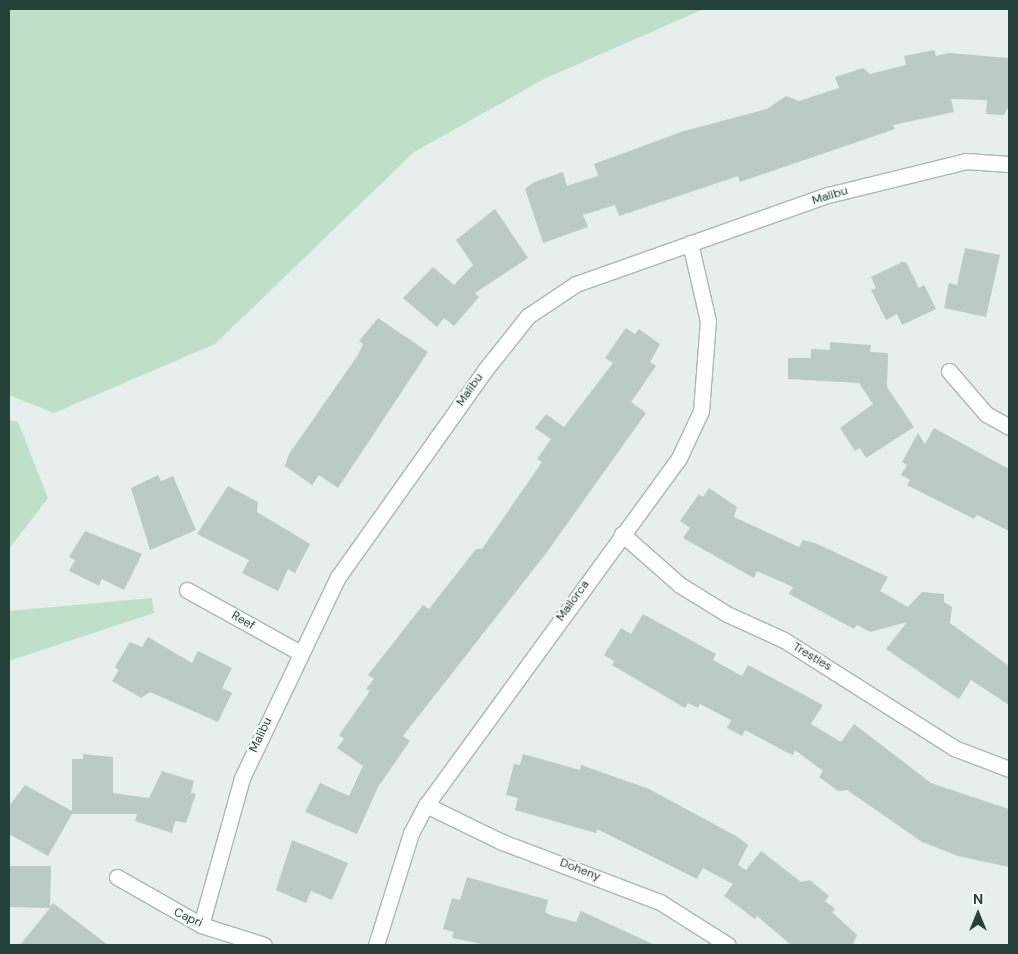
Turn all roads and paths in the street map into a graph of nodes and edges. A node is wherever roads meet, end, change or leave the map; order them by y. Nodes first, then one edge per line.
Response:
1 (1009, 164) edge
2 (690, 242) junction
3 (949, 371) dead end
4 (1009, 427) edge
5 (622, 534) junction
6 (187, 590) dead end
7 (300, 652) junction
8 (1009, 769) edge
9 (426, 805) junction
10 (117, 877) dead end
11 (201, 924) junction
12 (264, 945) edge
13 (376, 945) edge
14 (728, 945) edge

1 - 2 street, Malibu
2 - 5 street, Mallorca
2 - 7 street, Malibu
3 - 4 street
5 - 8 street, Trestles
5 - 9 street, Mallorca
6 - 7 street, Reef
7 - 11 street, Malibu
9 - 13 street, Mallorca
9 - 14 street, Doheny
10 - 11 street, Capri
11 - 12 street, Capri

